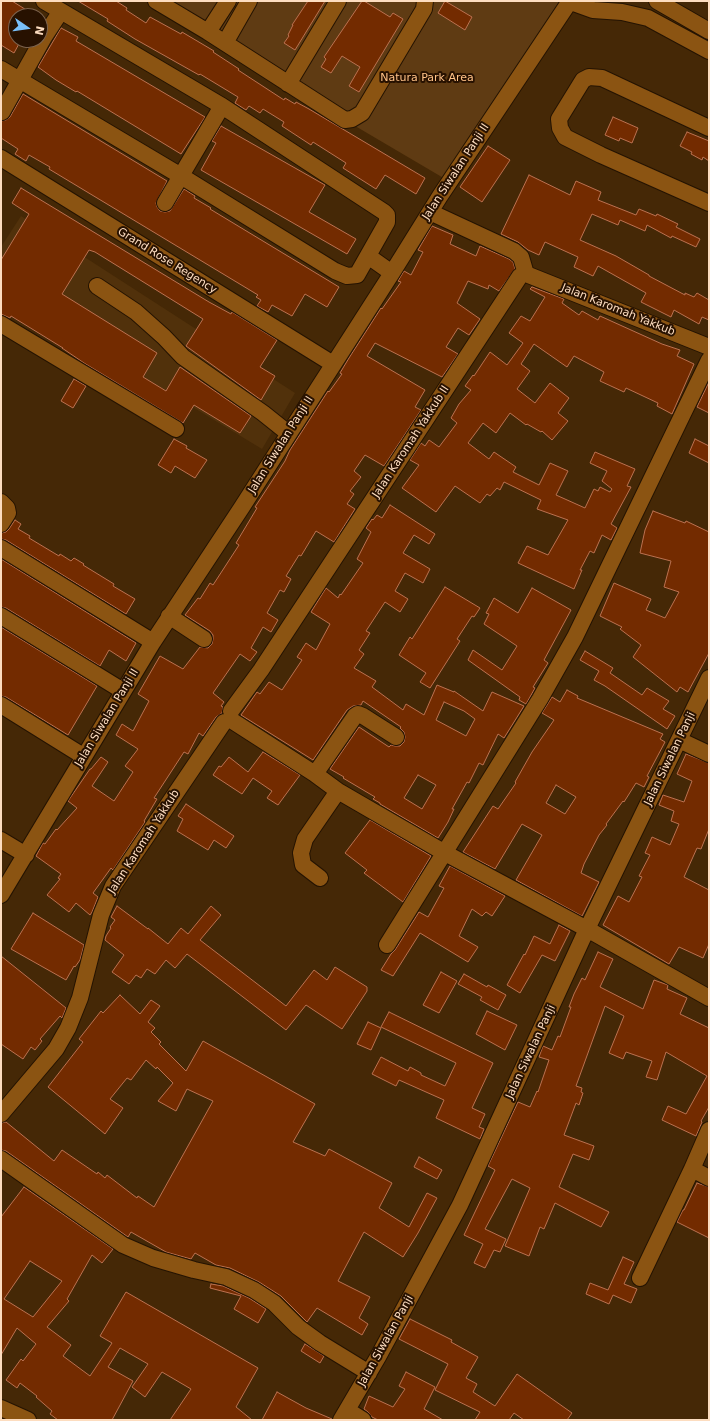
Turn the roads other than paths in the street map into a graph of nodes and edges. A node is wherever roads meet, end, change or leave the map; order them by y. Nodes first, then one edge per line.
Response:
1 (44, 1) edge
2 (156, 1) edge
3 (228, 1) edge
4 (249, 1) edge
5 (338, 1) edge
6 (425, 1) edge
7 (569, 1) edge
8 (658, 1) edge
9 (61, 11) junction
10 (648, 18) junction
11 (709, 31) edge
12 (208, 32) junction
13 (225, 43) junction
14 (709, 51) edge
15 (1, 69) edge
16 (20, 81) junction
17 (288, 84) junction
18 (222, 106) junction
19 (2, 112) dead end
20 (709, 128) edge
21 (1, 158) edge
22 (181, 176) junction
23 (164, 203) dead end
24 (709, 203) edge
25 (430, 212) junction
26 (368, 256) junction
27 (392, 273) junction
28 (526, 274) junction
29 (97, 286) dead end
30 (1, 324) edge
31 (709, 347) edge
32 (709, 360) edge
33 (333, 364) junction
34 (176, 429) dead end
35 (288, 433) junction
36 (1, 502) edge
37 (1, 524) edge
38 (1, 548) edge
39 (1, 616) edge
40 (169, 616) junction
41 (204, 639) dead end
42 (153, 642) junction
43 (709, 678) edge
44 (123, 691) junction
45 (1, 705) edge
46 (229, 718) junction
47 (396, 737) dead end
48 (679, 740) junction
49 (709, 754) edge
50 (83, 756) junction
51 (315, 774) junction
52 (338, 791) junction
53 (1, 840) edge
54 (445, 853) junction
55 (26, 855) junction
56 (320, 878) dead end
57 (1, 895) edge
58 (587, 929) junction
59 (387, 945) dead end
60 (709, 998) edge
61 (1, 1114) edge
62 (709, 1130) edge
63 (1, 1159) edge
64 (692, 1169) junction
65 (709, 1178) edge
66 (640, 1278) dead end
67 (369, 1373) junction
68 (1, 1408) edge
69 (344, 1415) edge
70 (28, 1420) edge
71 (363, 1420) edge

1 - 9 street
2 - 12 street
3 - 12 street
4 - 13 street
5 - 17 street
6 - 17 street
7 - 10 street
7 - 25 street, Jalan Siwalan Panji II
8 - 10 street
8 - 11 street
9 - 16 street
9 - 18 street
10 - 14 street
12 - 13 street
13 - 17 street
15 - 16 street
16 - 19 street
16 - 22 street
18 - 22 street
18 - 26 street
20 - 24 street
21 - 33 street, Grand Rose Regency
22 - 23 street
22 - 26 street
25 - 27 street, Jalan Siwalan Panji II
25 - 28 street
26 - 27 street
27 - 33 street, Jalan Siwalan Panji II
28 - 31 street, Jalan Karomah Yakkub
28 - 46 street, Jalan Karomah Yakkub II
29 - 35 street
30 - 34 street
32 - 54 street
33 - 35 street, Jalan Siwalan Panji II
35 - 40 street, Jalan Siwalan Panji II
36 - 37 street
38 - 42 street
39 - 44 street
40 - 41 street
40 - 42 street, Jalan Siwalan Panji II
42 - 44 street, Jalan Siwalan Panji II
43 - 48 street, Jalan Siwalan Panji
44 - 50 street, Jalan Siwalan Panji II
45 - 50 street
46 - 51 street
46 - 61 street, Jalan Karomah Yakkub
47 - 51 street
48 - 49 street
48 - 58 street, Jalan Siwalan Panji
50 - 55 street, Jalan Siwalan Panji II
51 - 52 street
52 - 54 street
52 - 56 street
53 - 55 street
54 - 58 street
54 - 59 street
55 - 57 street, Jalan Siwalan Panji II
58 - 60 street
58 - 67 street, Jalan Siwalan Panji
62 - 64 street
63 - 67 street
64 - 65 street
64 - 66 street
67 - 69 street, Jalan Siwalan Panji
68 - 70 street
69 - 71 street

